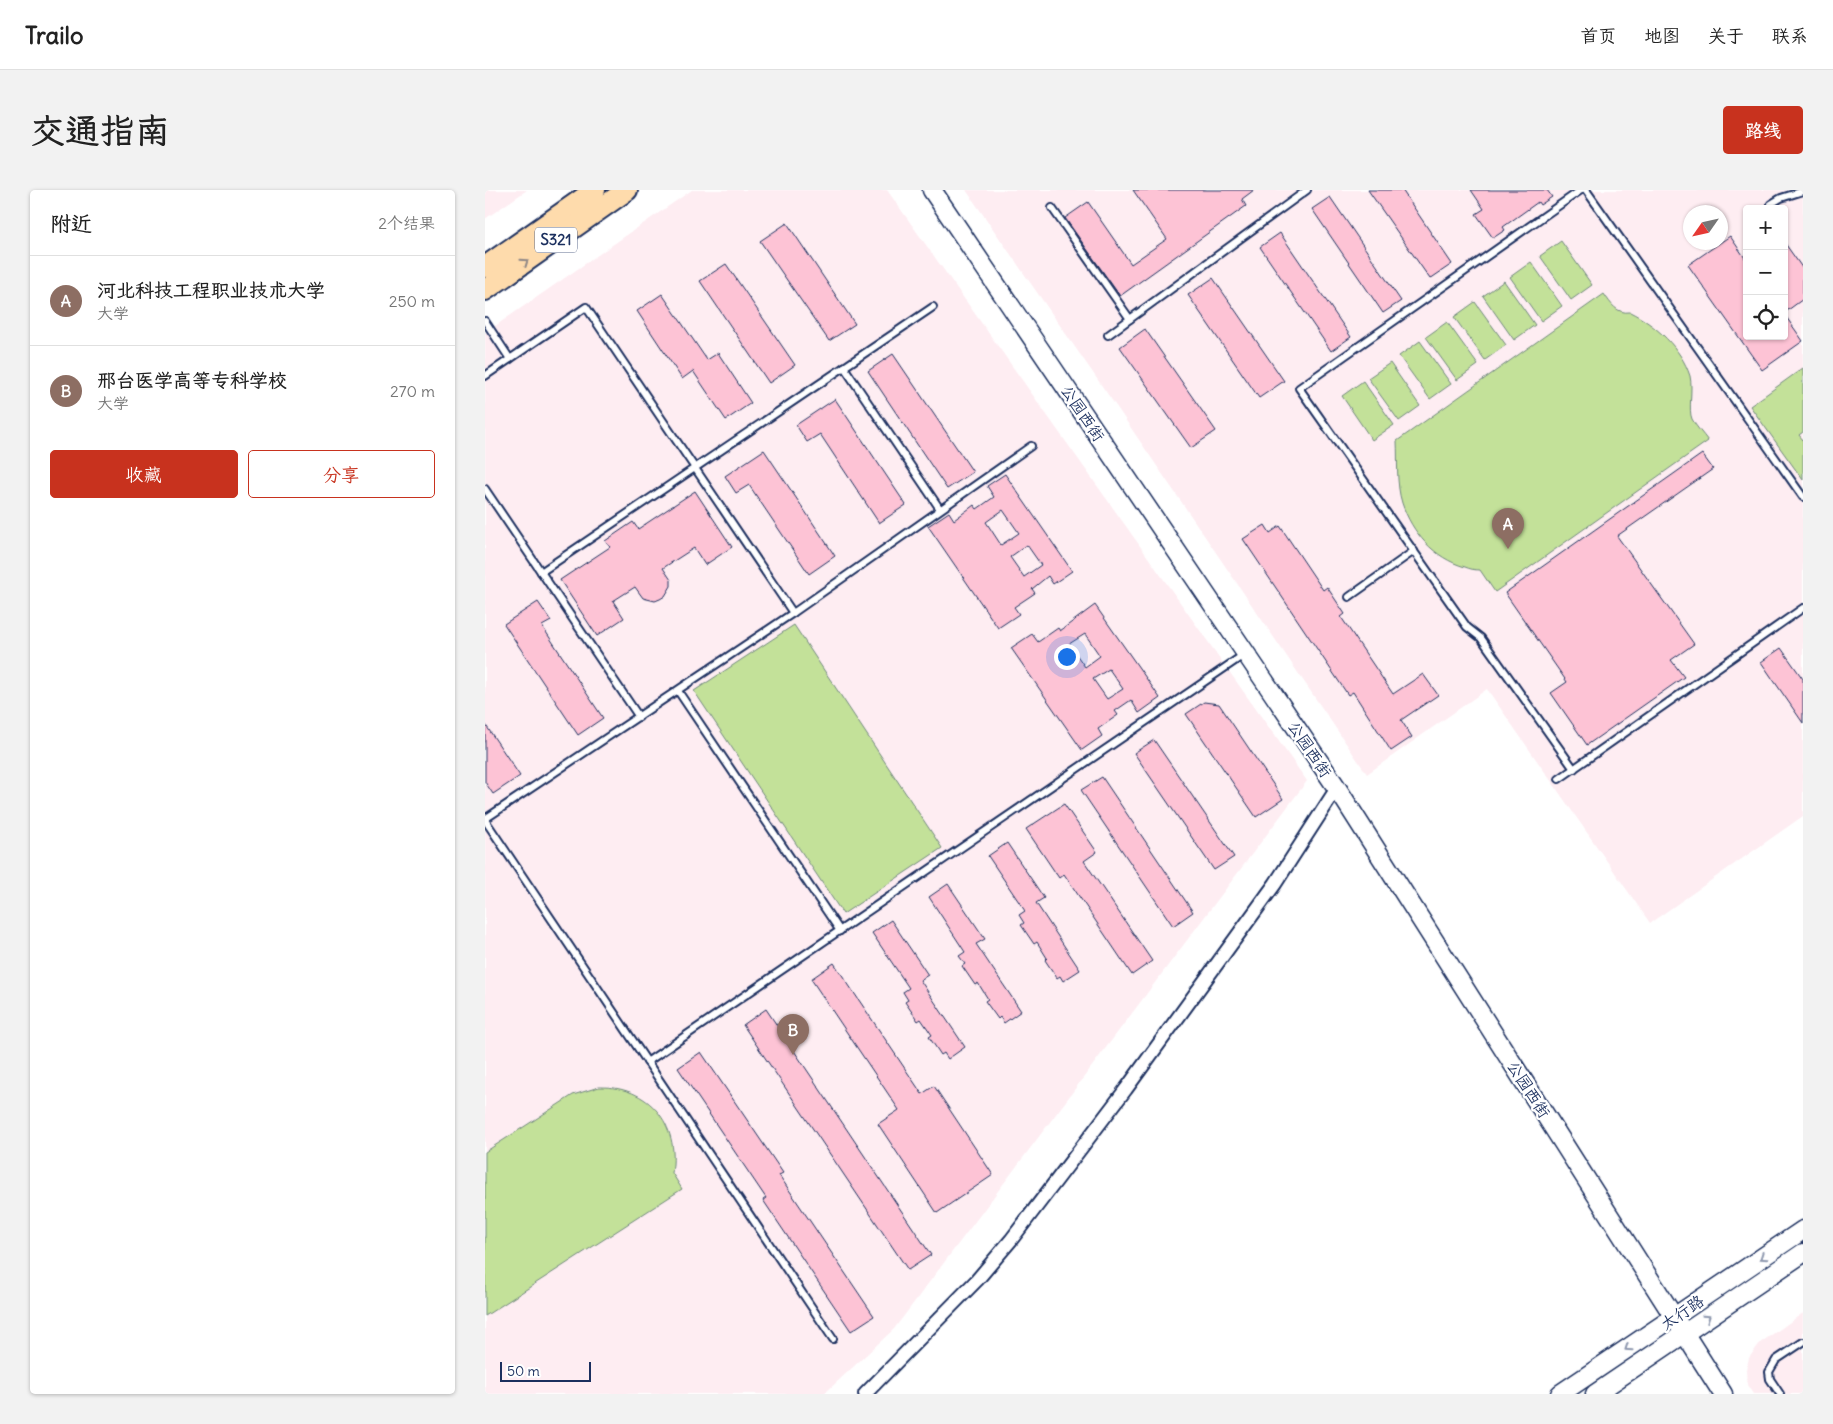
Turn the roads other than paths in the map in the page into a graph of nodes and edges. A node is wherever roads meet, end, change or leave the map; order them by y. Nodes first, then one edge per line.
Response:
1 (595, 190) edge
2 (627, 190) edge
3 (932, 190) edge
4 (1307, 190) edge
5 (1581, 190) edge
6 (1586, 190) edge
7 (1803, 191) edge
8 (1771, 204) dead end
9 (1052, 208) dead end
10 (485, 268) edge
11 (485, 290) edge
12 (933, 307) dead end
13 (1130, 319) junction
14 (485, 321) edge
15 (1108, 336) dead end
16 (510, 359) junction
17 (844, 367) junction
18 (485, 376) edge
19 (1031, 446) dead end
20 (695, 468) junction
21 (485, 490) edge
22 (1803, 497) edge
23 (940, 510) junction
24 (1414, 551) junction
25 (541, 572) junction
26 (1349, 597) dead end
27 (1803, 608) edge
28 (793, 613) junction
29 (1246, 654) junction
30 (678, 691) junction
31 (639, 718) junction
32 (1574, 769) junction
33 (1559, 779) dead end
34 (1337, 788) junction
35 (485, 820) edge
36 (840, 931) junction
37 (647, 1062) junction
38 (1803, 1230) edge
39 (1803, 1253) edge
40 (1674, 1317) junction
41 (1685, 1333) junction
42 (833, 1338) dead end
43 (1803, 1342) edge
44 (865, 1394) edge
45 (1560, 1394) edge
46 (1595, 1394) edge
47 (1723, 1394) edge
48 (1780, 1394) edge

1 - 10 main road, S321
11 -> 2 main road, S321
3 - 29 street, 公园西街
4 - 13 lane
5 - 24 lane
6 - 22 lane
7 - 8 lane
9 - 13 lane
12 - 17 lane
13 - 15 lane
14 - 16 lane
16 - 18 lane
16 - 20 lane
17 - 20 lane
17 - 23 lane
19 - 23 lane
20 - 25 lane
20 - 28 lane
21 - 25 lane
23 - 28 lane
24 - 26 lane
24 - 32 lane
25 - 31 lane
27 - 32 lane
28 - 30 lane
29 - 34 street, 公园西街
29 - 36 lane
30 - 31 lane
30 - 36 lane
31 - 35 lane
32 - 33 lane
34 - 40 street, 公园西街
34 - 44 street
35 - 37 lane
36 - 37 lane
37 - 42 lane
38 -> 40 street, 太行路
41 -> 39 street, 太行路
40 - 41 street, 公园西街
40 -> 45 street, 太行路
41 - 46 street, 太行路
41 - 47 street, 公园西街
43 - 48 lane

